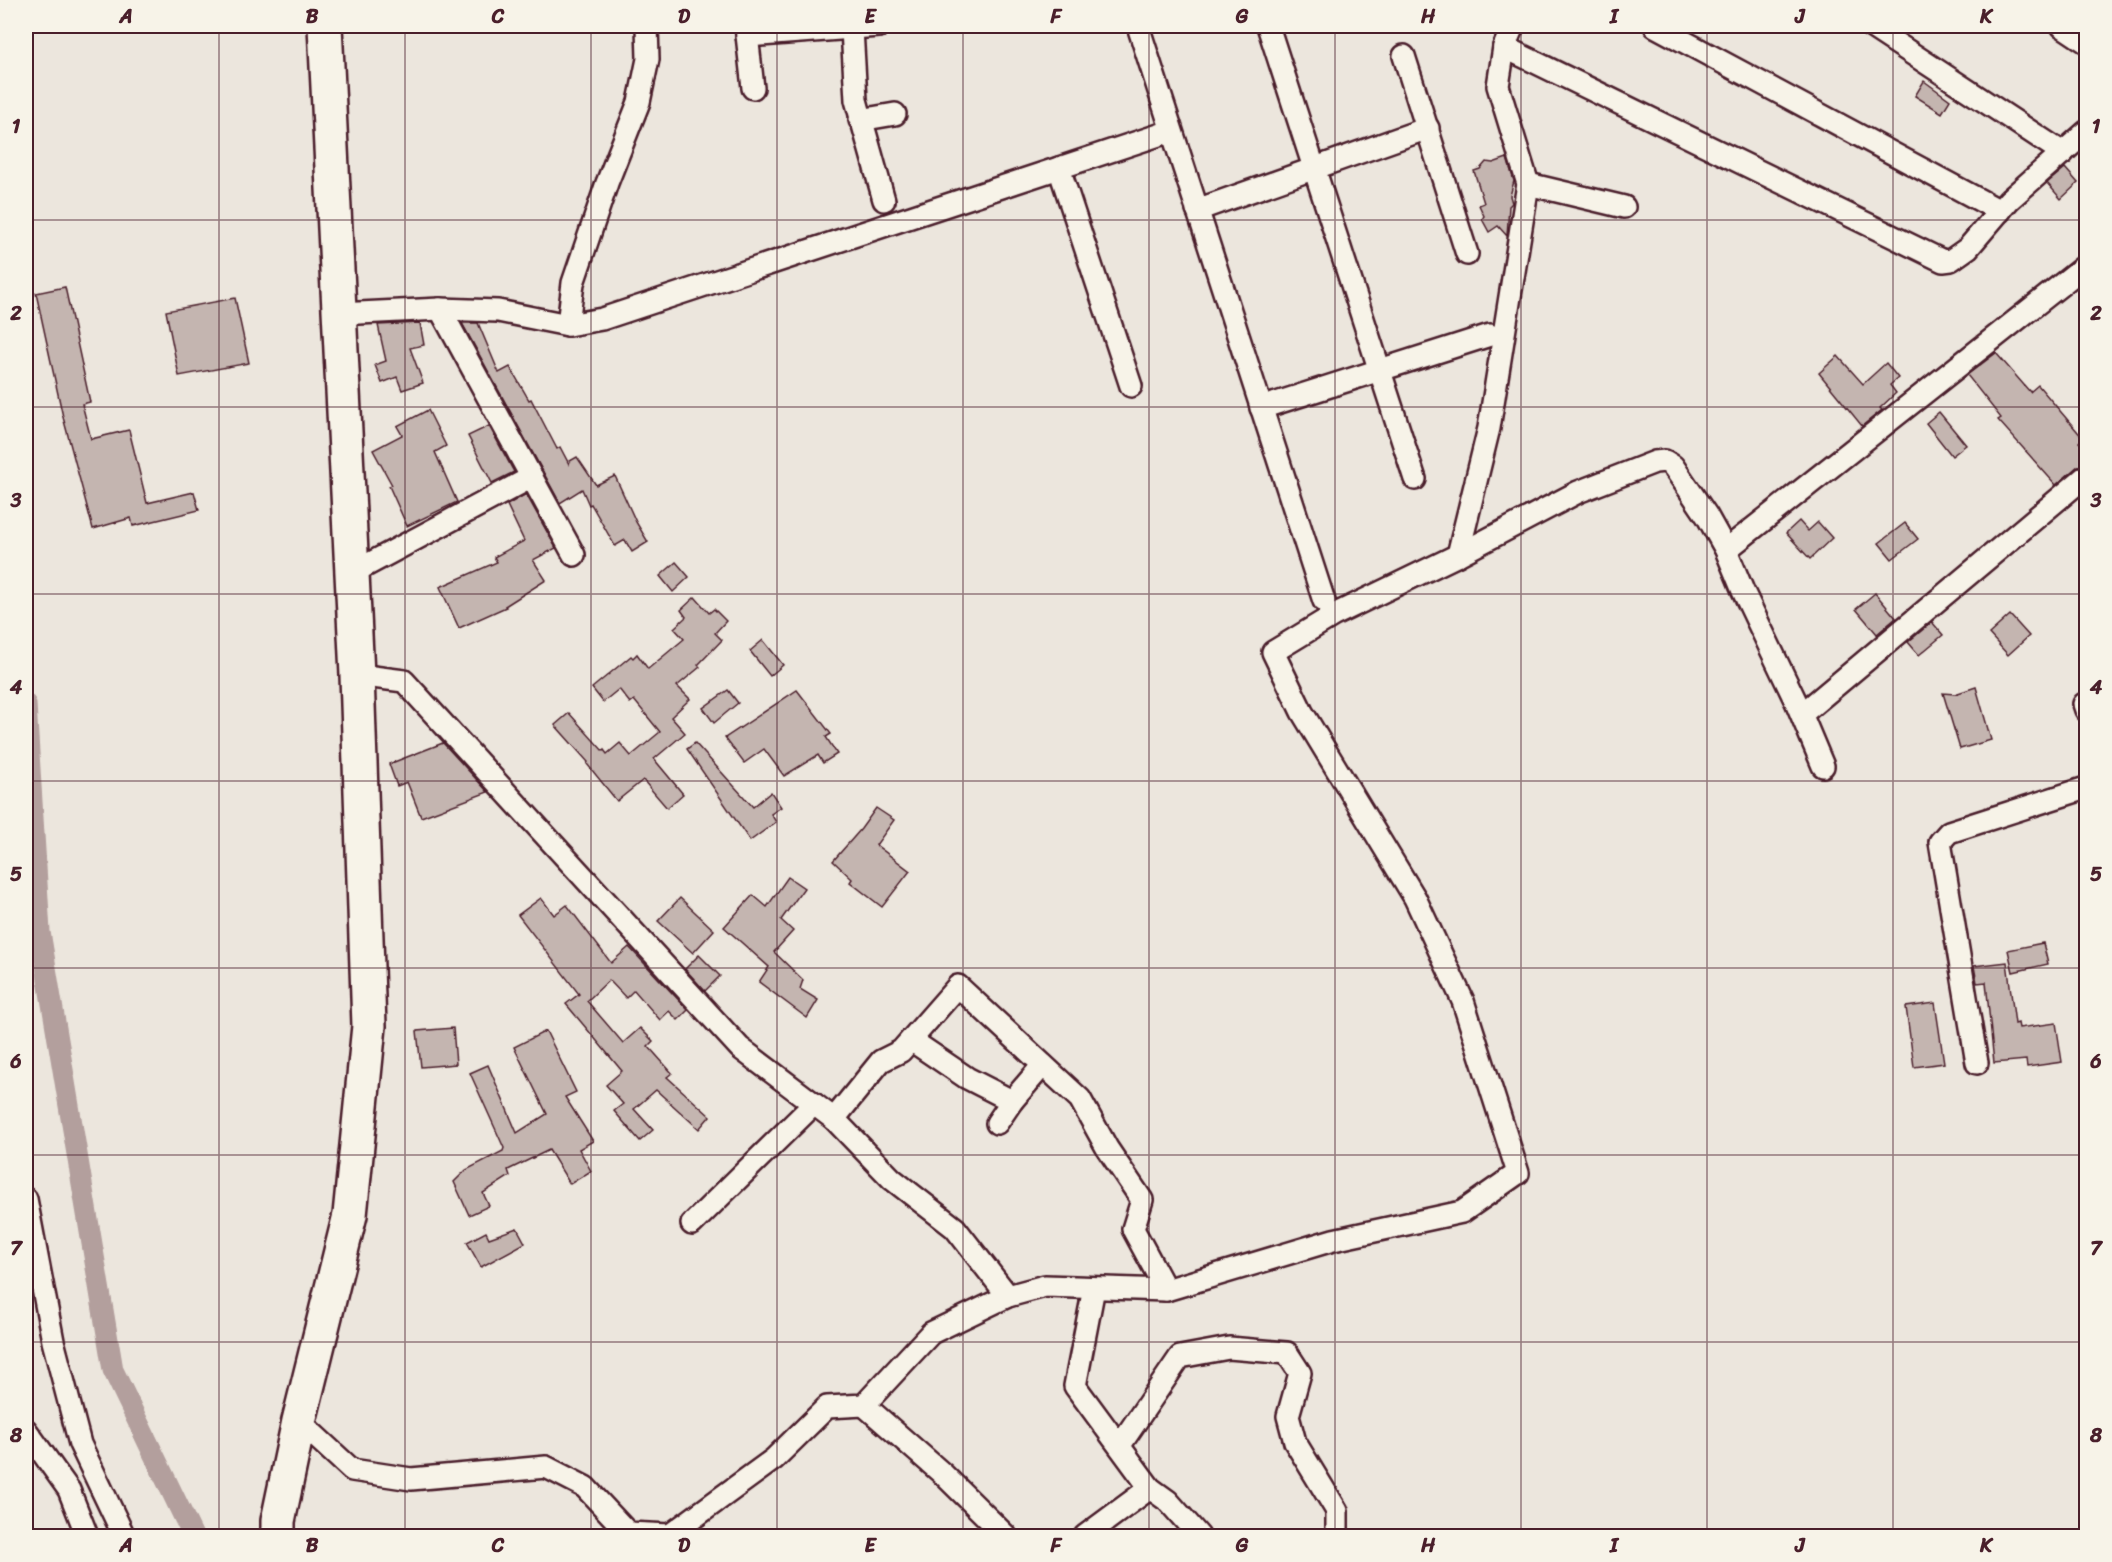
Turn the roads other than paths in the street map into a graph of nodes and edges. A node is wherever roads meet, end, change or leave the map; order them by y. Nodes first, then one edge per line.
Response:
1 (325, 26) edge
2 (647, 26) edge
3 (879, 26) edge
4 (1138, 26) edge
5 (1268, 26) edge
6 (1513, 26) edge
7 (1655, 26) edge
8 (1870, 26) edge
9 (2062, 26) edge
10 (852, 29) junction
11 (746, 31) edge
12 (2086, 42) edge
13 (1504, 48) junction
14 (1404, 56) dead end
15 (753, 88) dead end
16 (895, 114) dead end
17 (860, 120) junction
18 (1428, 128) junction
19 (1171, 131) junction
20 (2086, 132) edge
21 (2063, 153) junction
22 (1059, 168) junction
23 (1314, 169) junction
24 (1528, 184) junction
25 (884, 200) dead end
26 (1624, 207) dead end
27 (1197, 210) junction
28 (2000, 211) junction
29 (1467, 254) dead end
30 (2086, 265) edge
31 (440, 309) junction
32 (339, 314) junction
33 (568, 325) junction
34 (1490, 335) dead end
35 (1379, 370) junction
36 (1131, 386) dead end
37 (1261, 408) junction
38 (2086, 476) edge
39 (532, 477) junction
40 (1415, 479) dead end
41 (1726, 550) junction
42 (574, 555) dead end
43 (1458, 555) junction
44 (352, 573) junction
45 (1324, 601) dead end
46 (357, 675) junction
47 (1802, 714) junction
48 (1823, 766) dead end
49 (2086, 788) edge
50 (911, 1040) junction
51 (1977, 1064) dead end
52 (1043, 1065) junction
53 (1012, 1101) junction
54 (814, 1104) junction
55 (834, 1119) junction
56 (997, 1122) dead end
57 (26, 1199) edge
58 (692, 1224) dead end
59 (1094, 1288) junction
60 (1166, 1290) junction
61 (1008, 1296) junction
62 (864, 1405) junction
63 (299, 1421) junction
64 (26, 1430) edge
65 (1120, 1445) junction
66 (1150, 1488) junction
67 (628, 1534) edge
68 (85, 1536) edge
69 (124, 1536) edge
70 (279, 1536) edge
71 (1006, 1536) edge
72 (1085, 1536) edge
73 (1199, 1536) edge
74 (1337, 1536) edge

1 - 32 main road
2 - 33 street
3 - 10 street
4 - 19 street
5 - 23 street
6 - 13 street
7 - 28 street
8 - 21 street
9 - 12 street
10 - 11 street
10 - 17 street
11 - 15 street
13 - 24 street
13 - 28 street
14 - 18 street
16 - 17 street
17 - 25 street
18 - 23 street
18 - 29 street
19 - 22 street
19 - 27 street
20 - 21 street
21 - 28 street
22 - 33 street
22 - 36 street
23 - 27 street
23 - 35 street
24 - 26 street
24 - 43 street
27 - 37 street
30 - 41 street
31 - 32 street
31 - 33 street
31 - 39 street
32 - 44 main road
34 - 35 street
35 - 37 street
35 - 40 street
37 - 45 street
38 - 47 street
39 - 42 street
39 - 44 street
41 - 43 street
41 - 47 street
43 - 60 street
44 - 46 main road
46 - 54 street
46 - 63 main road
47 - 48 street
49 - 51 street
50 - 52 street
50 - 53 street
50 - 55 street
52 - 53 street
52 - 60 street
53 - 56 street
54 - 55 street
54 - 58 street
55 - 61 street
57 - 69 street
59 - 60 street
59 - 61 street
59 - 65 street
61 - 62 street
62 - 67 street
62 - 71 street
63 - 67 street
63 - 70 main road
64 - 68 street
65 - 66 street
65 - 74 street
66 - 72 street
66 - 73 street

